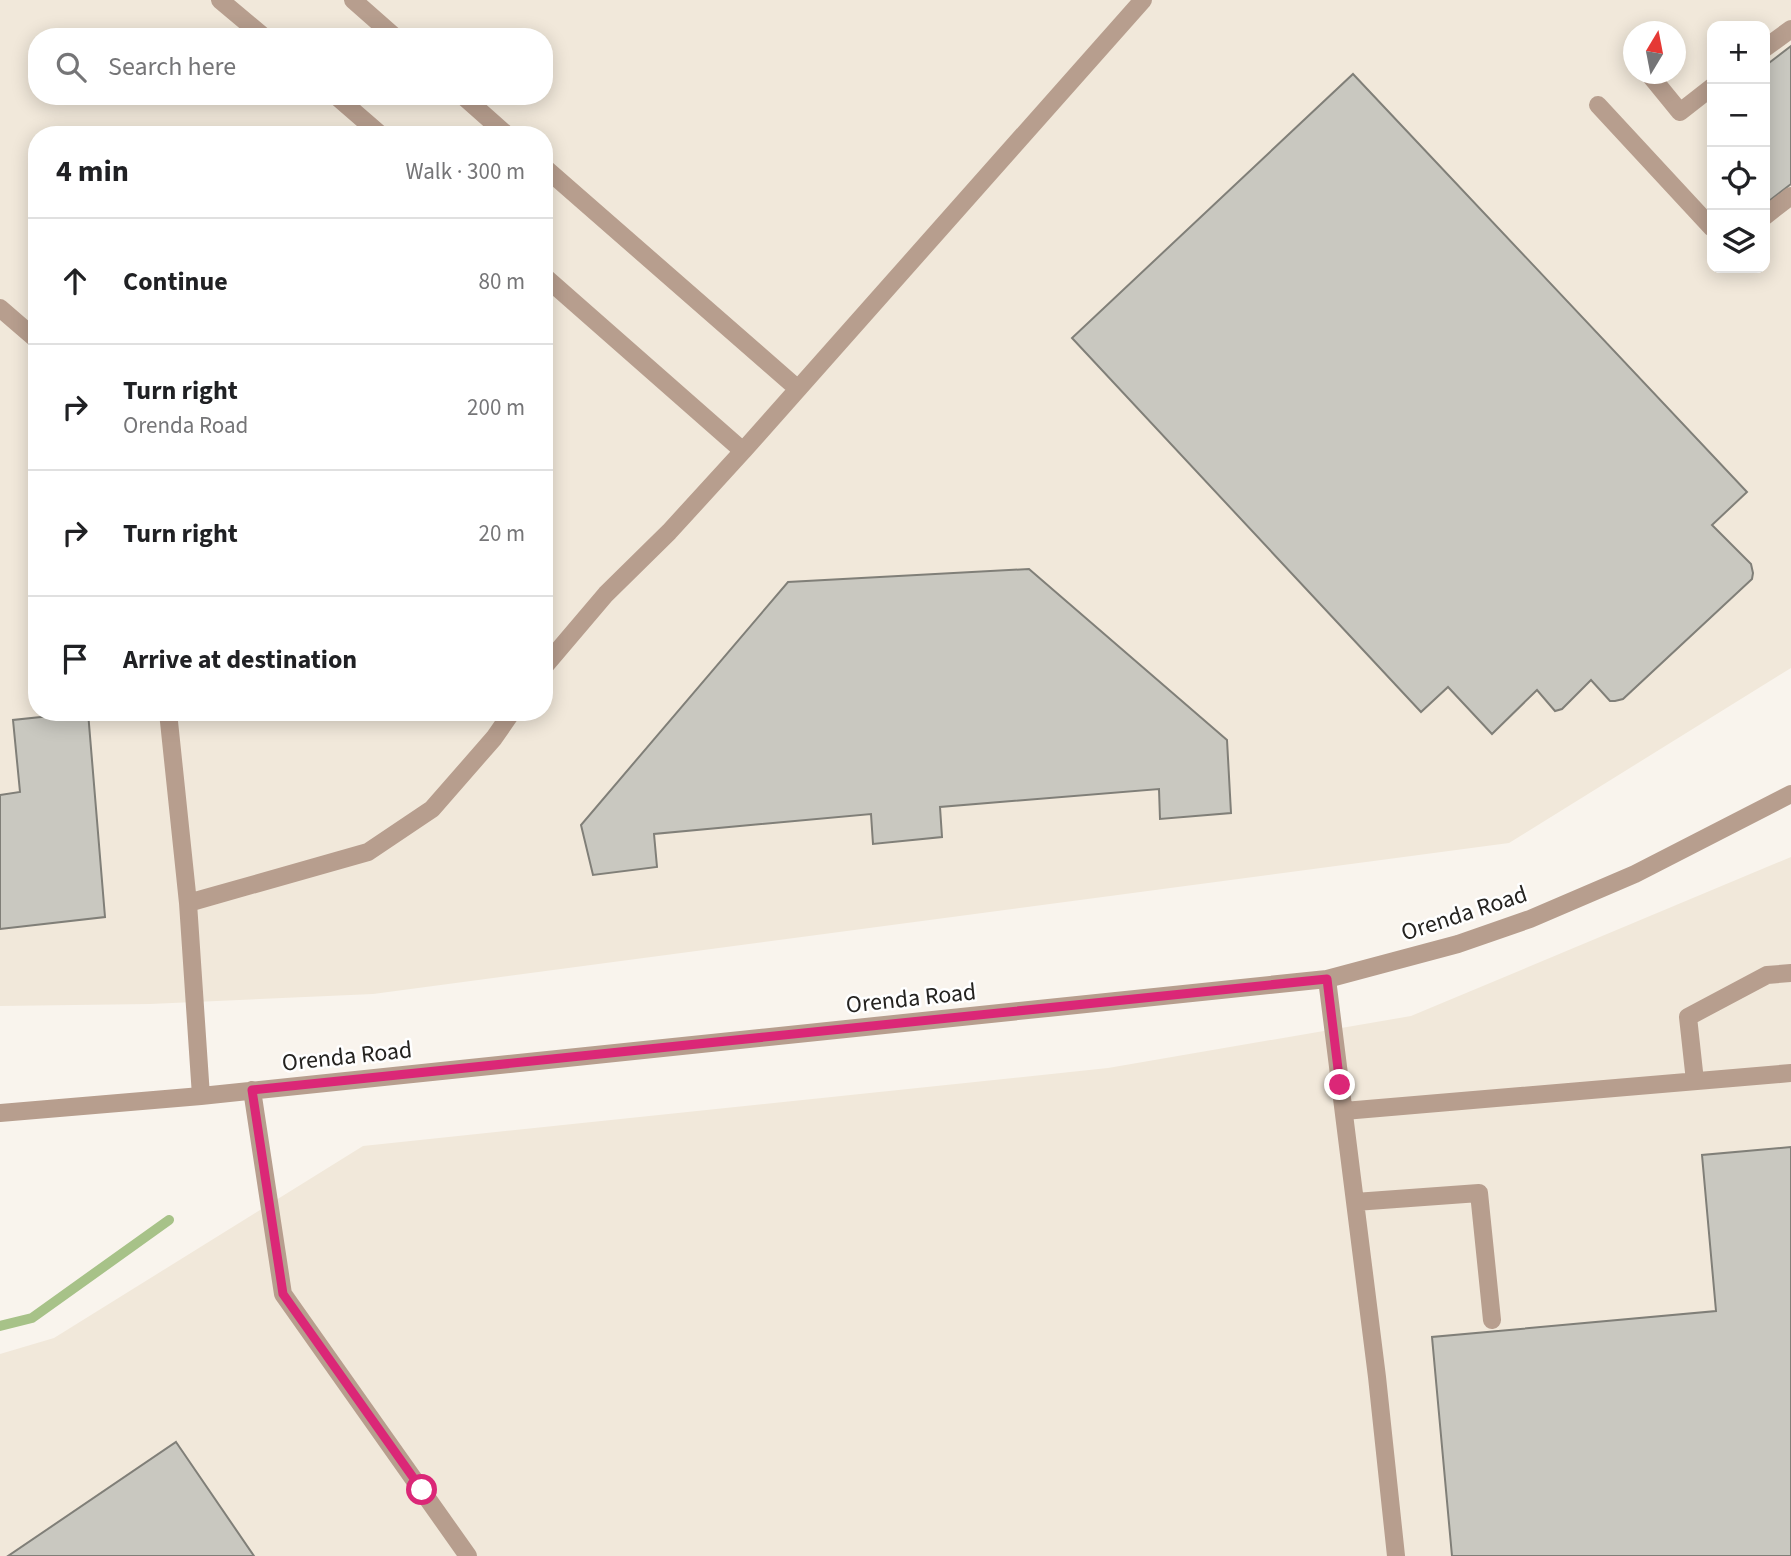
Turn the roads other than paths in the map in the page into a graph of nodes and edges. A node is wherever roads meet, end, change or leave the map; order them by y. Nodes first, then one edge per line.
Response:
1 (220, 0) edge
2 (353, 0) edge
3 (1143, 0) edge
4 (253, 28) edge
5 (385, 28) edge
6 (1791, 29) edge
7 (1770, 44) edge
8 (1657, 84) edge
9 (1707, 92) edge
10 (1598, 104) dead end
11 (347, 105) edge
12 (473, 105) edge
13 (371, 126) edge
14 (497, 126) edge
15 (553, 175) edge
16 (1791, 196) edge
17 (1770, 212) edge
18 (1707, 223) edge
19 (553, 284) edge
20 (0, 309) edge
21 (28, 332) edge
22 (798, 389) junction
23 (743, 451) junction
24 (553, 656) edge
25 (169, 721) edge
26 (506, 721) edge
27 (1791, 794) edge
28 (188, 903) junction
29 (1791, 973) edge
30 (1327, 979) junction
31 (1791, 1073) edge
32 (1695, 1081) junction
33 (252, 1090) junction
34 (201, 1096) junction
35 (1344, 1111) junction
36 (0, 1113) edge
37 (1355, 1202) junction
38 (1492, 1320) dead end
39 (468, 1556) edge
40 (1396, 1556) edge

1 - 4 street
2 - 5 street
3 - 22 street
6 - 7 street
8 - 9 street
10 - 18 street
11 - 13 street
12 - 14 street
15 - 22 street
16 - 17 street
19 - 23 street
20 - 21 street
22 - 23 street
23 - 24 street
25 - 28 street
26 - 28 street
27 - 30 street, Orenda Road
28 - 34 street
29 - 32 street
30 - 33 street, Orenda Road
30 - 35 street
31 - 32 street
32 - 35 street
33 - 34 street, Orenda Road
33 - 39 street
34 - 36 street, Orenda Road
35 - 37 street
37 - 38 street
37 - 40 street

